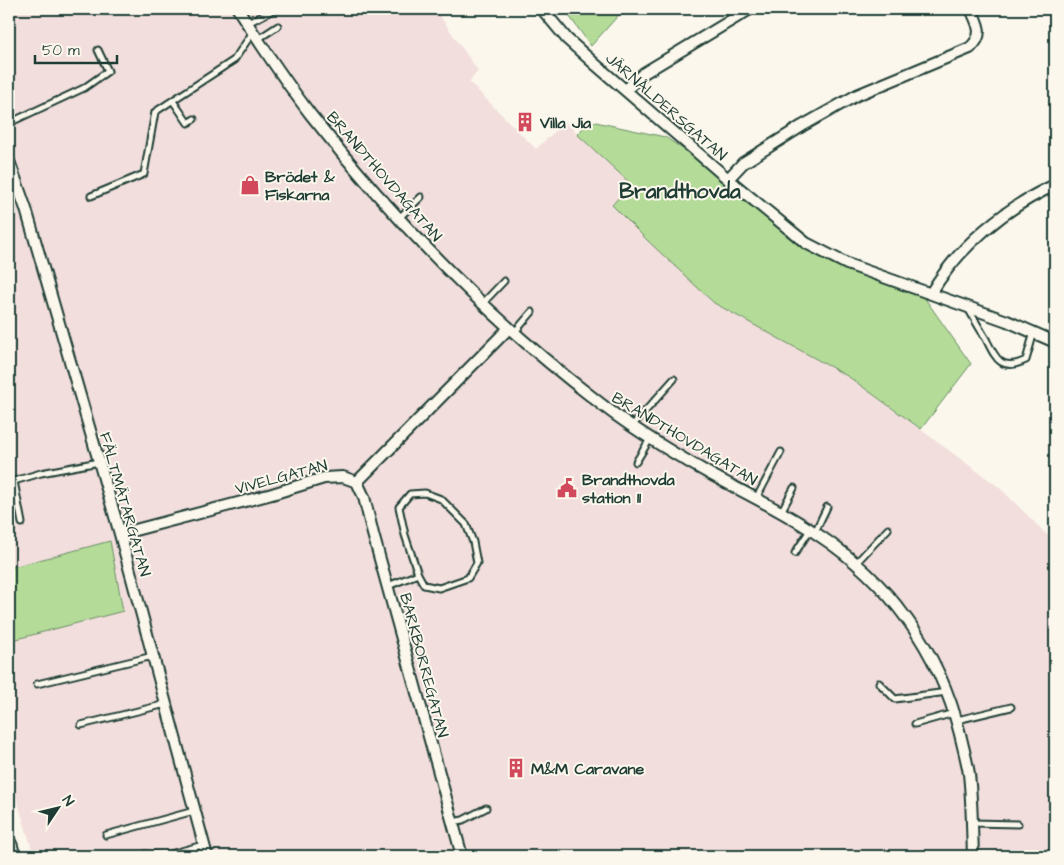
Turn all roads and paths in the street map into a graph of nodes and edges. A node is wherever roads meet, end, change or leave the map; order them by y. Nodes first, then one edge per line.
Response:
1 (238, 9) edge
2 (542, 9) edge
3 (750, 9) edge
4 (971, 9) edge
5 (271, 11) dead end
6 (278, 26) dead end
7 (253, 31) junction
8 (98, 50) dead end
9 (626, 90) junction
10 (173, 100) junction
11 (194, 119) dead end
12 (9, 124) edge
13 (9, 161) edge
14 (728, 179) junction
15 (1055, 185) edge
16 (91, 196) dead end
17 (421, 197) dead end
18 (399, 218) junction
19 (504, 281) dead end
20 (931, 293) junction
21 (482, 303) junction
22 (967, 307) junction
23 (532, 312) dead end
24 (511, 331) junction
25 (1034, 332) junction
26 (1055, 342) edge
27 (674, 379) dead end
28 (632, 426) junction
29 (651, 438) junction
30 (781, 452) dead end
31 (99, 462) junction
32 (636, 462) dead end
33 (357, 482) junction
34 (794, 488) dead end
35 (756, 499) junction
36 (827, 507) dead end
37 (781, 513) junction
38 (22, 523) dead end
39 (888, 528) dead end
40 (812, 531) junction
41 (120, 534) junction
42 (795, 553) dead end
43 (856, 563) junction
44 (418, 574) junction
45 (388, 586) junction
46 (153, 656) junction
47 (879, 683) dead end
48 (37, 684) dead end
49 (948, 692) junction
50 (166, 704) junction
51 (1011, 707) dead end
52 (956, 717) junction
53 (915, 724) dead end
54 (81, 725) dead end
55 (486, 808) dead end
56 (194, 811) junction
57 (453, 823) junction
58 (971, 823) junction
59 (1018, 824) dead end
60 (106, 835) dead end
61 (203, 844) junction
62 (9, 845) edge
63 (182, 854) edge
64 (171, 855) edge
65 (12, 856) edge
66 (138, 856) edge
67 (206, 856) edge
68 (462, 856) edge
69 (973, 856) edge

1 - 7 street, BRANDTHOVDAGATAN
2 - 9 street, JÄRNÅLDERSGATAN
3 - 9 street
4 - 14 street
5 - 7 lane
6 - 7 lane
7 - 10 lane
7 - 18 street, BRANDTHOVDAGATAN
8 - 12 lane
9 - 14 street, JÄRNÅLDERSGATAN
10 - 11 lane
10 - 16 lane
13 - 31 street, FÄLTMÄTARGATAN
14 - 20 street, JÄRNÅLDERSGATAN
15 - 20 street
17 - 18 lane
18 - 21 street, BRANDTHOVDAGATAN
19 - 21 lane
20 - 22 street, JÄRNÅLDERSGATAN
21 - 24 street, BRANDTHOVDAGATAN
22 - 25 street, JÄRNÅLDERSGATAN
22 - 25 lane
23 - 24 lane
24 - 28 street, BRANDTHOVDAGATAN
24 - 33 street
25 - 26 street, JÄRNÅLDERSGATAN
27 - 28 lane
28 - 29 street, BRANDTHOVDAGATAN
29 - 32 lane
29 - 35 street, BRANDTHOVDAGATAN
30 - 35 lane
31 - 38 lane
31 - 41 street, FÄLTMÄTARGATAN
33 - 41 street, VIVELGATAN
33 - 45 street, BARKBORREGATAN
34 - 37 lane
35 - 37 street, BRANDTHOVDAGATAN
36 - 40 lane
37 - 40 street, BRANDTHOVDAGATAN
39 - 43 lane
40 - 42 lane
40 - 43 street, BRANDTHOVDAGATAN
41 - 46 street, FÄLTMÄTARGATAN
43 - 49 street, BRANDTHOVDAGATAN
44 - 44 lane
44 - 45 lane
45 - 57 street, BARKBORREGATAN
46 - 48 lane
46 - 50 street, FÄLTMÄTARGATAN
47 - 49 lane
49 - 52 street, BRANDTHOVDAGATAN
50 - 54 lane
50 - 56 street, FÄLTMÄTARGATAN
51 - 52 lane
52 - 53 lane
52 - 58 street, BRANDTHOVDAGATAN
55 - 57 lane
56 - 60 lane
56 - 61 street, FÄLTMÄTARGATAN
57 - 68 street, BARKBORREGATAN
58 - 59 lane
58 - 69 street, BRANDTHOVDAGATAN
61 - 63 lane
61 - 67 street, FÄLTMÄTARGATAN
62 - 65 main road
63 - 64 lane
64 - 66 lane

